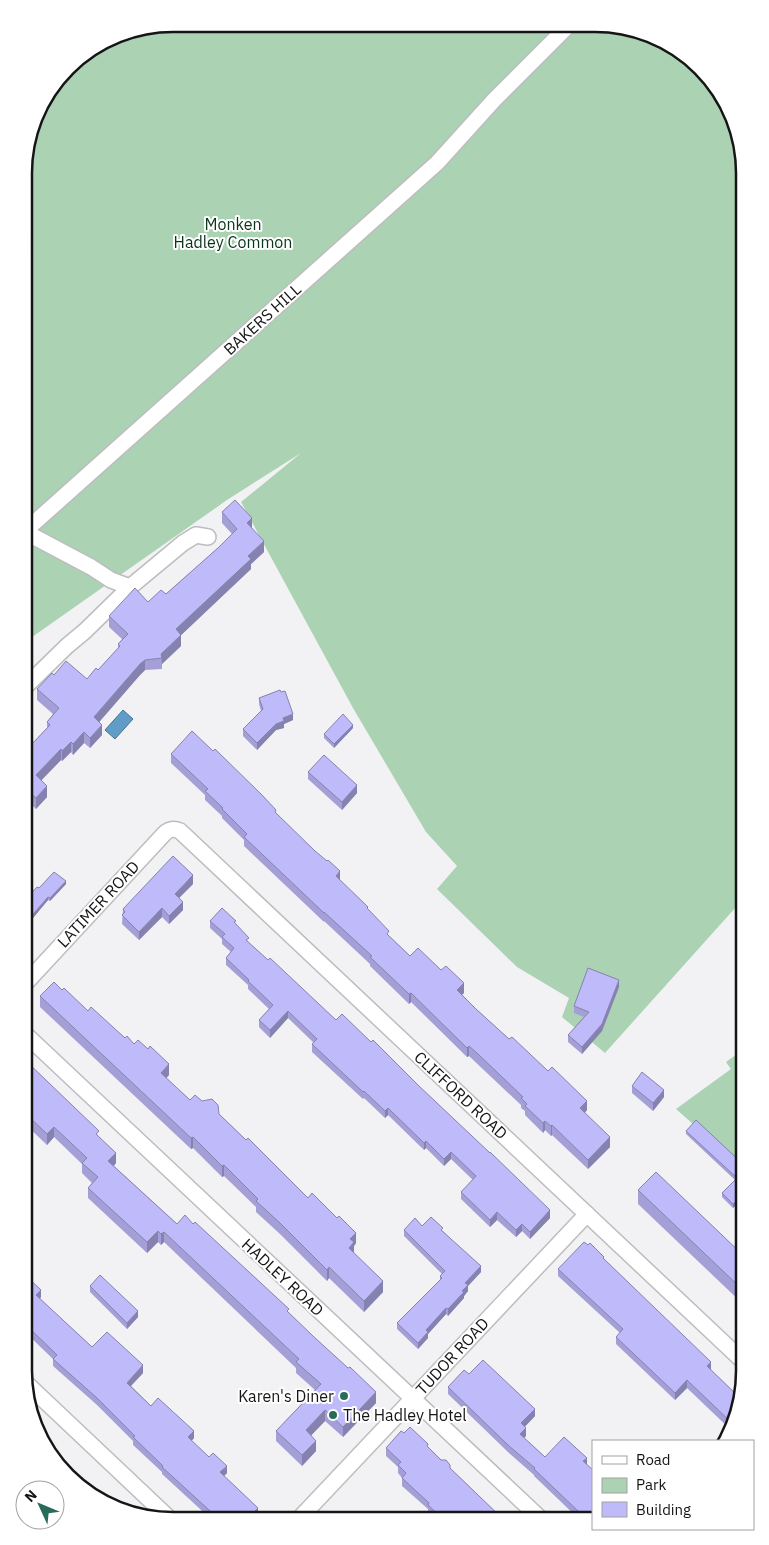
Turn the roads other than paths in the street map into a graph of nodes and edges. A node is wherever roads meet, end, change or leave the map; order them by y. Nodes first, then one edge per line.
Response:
1 (562, 32) edge
2 (33, 525) edge
3 (33, 536) edge
4 (208, 537) dead end
5 (130, 587) junction
6 (33, 680) edge
7 (175, 829) joint
8 (32, 976) edge
9 (32, 1041) edge
10 (587, 1214) junction
11 (736, 1355) edge
12 (34, 1391) edge
13 (412, 1399) junction
14 (162, 1511) edge
15 (306, 1512) edge
16 (534, 1512) edge

1 - 2 street, BAKERS HILL
3 - 5 street
4 - 5 street
5 - 6 street
7 - 8 street, LATIMER ROAD
7 - 10 street, CLIFFORD ROAD
9 - 13 street, HADLEY ROAD
10 - 11 street, CLIFFORD ROAD
10 - 13 street, TUDOR ROAD
12 - 14 street
13 - 15 street, TUDOR ROAD
13 - 16 street, HADLEY ROAD

